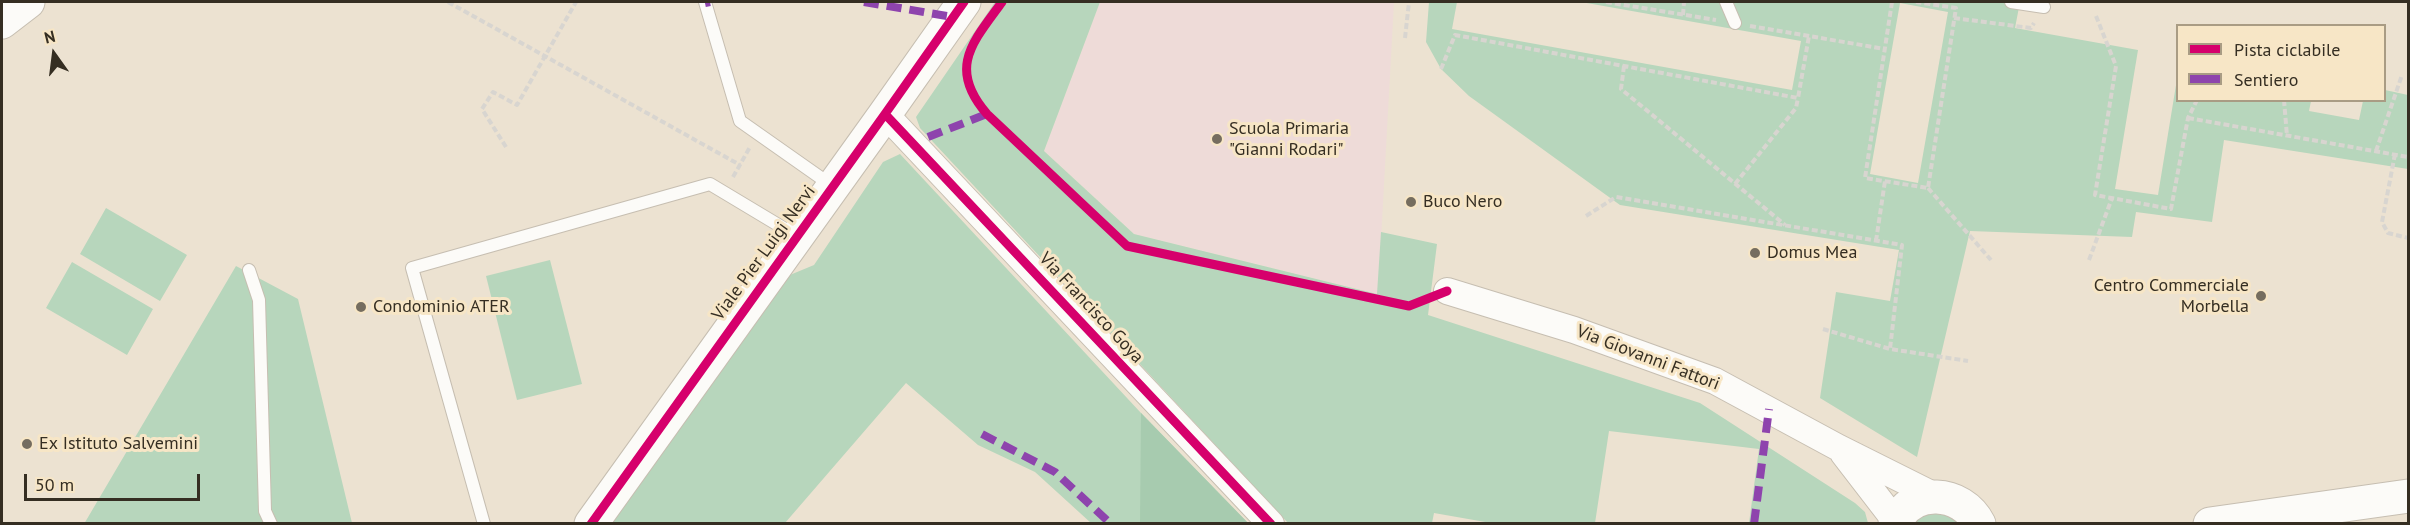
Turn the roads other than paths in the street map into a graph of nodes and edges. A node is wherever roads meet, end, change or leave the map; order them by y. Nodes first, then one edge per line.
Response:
1 (28, 2) edge
2 (705, 2) edge
3 (964, 2) edge
4 (1726, 2) edge
5 (2011, 2) edge
6 (2044, 7) road end
7 (2, 22) edge
8 (1736, 23) dead end
9 (885, 114) junction
10 (833, 186) junction
11 (796, 236) junction
12 (249, 270) dead end
13 (1447, 291) dead end
14 (1839, 448) junction
15 (1935, 496) junction
16 (2409, 496) edge
17 (1896, 521) edge
18 (1981, 521) edge
19 (270, 524) edge
20 (484, 524) edge
21 (591, 524) edge
22 (1271, 524) edge
23 (2210, 524) edge

1 - 7 street
2 - 10 lane
3 - 9 street, Viale Pier Luigi Nervi
4 - 8 lane
5 - 6 lane
9 - 10 street, Viale Pier Luigi Nervi
9 - 22 street, Via Francisco Goya
10 - 11 street, Viale Pier Luigi Nervi
11 - 20 lane
11 - 21 street, Viale Pier Luigi Nervi
12 - 19 lane
13 - 14 street, Via Giovanni Fattori
14 - 15 street, Via Giovanni Fattori
14 - 17 street, Via Giovanni Fattori
15 - 17 street
15 - 18 street
16 - 23 street

